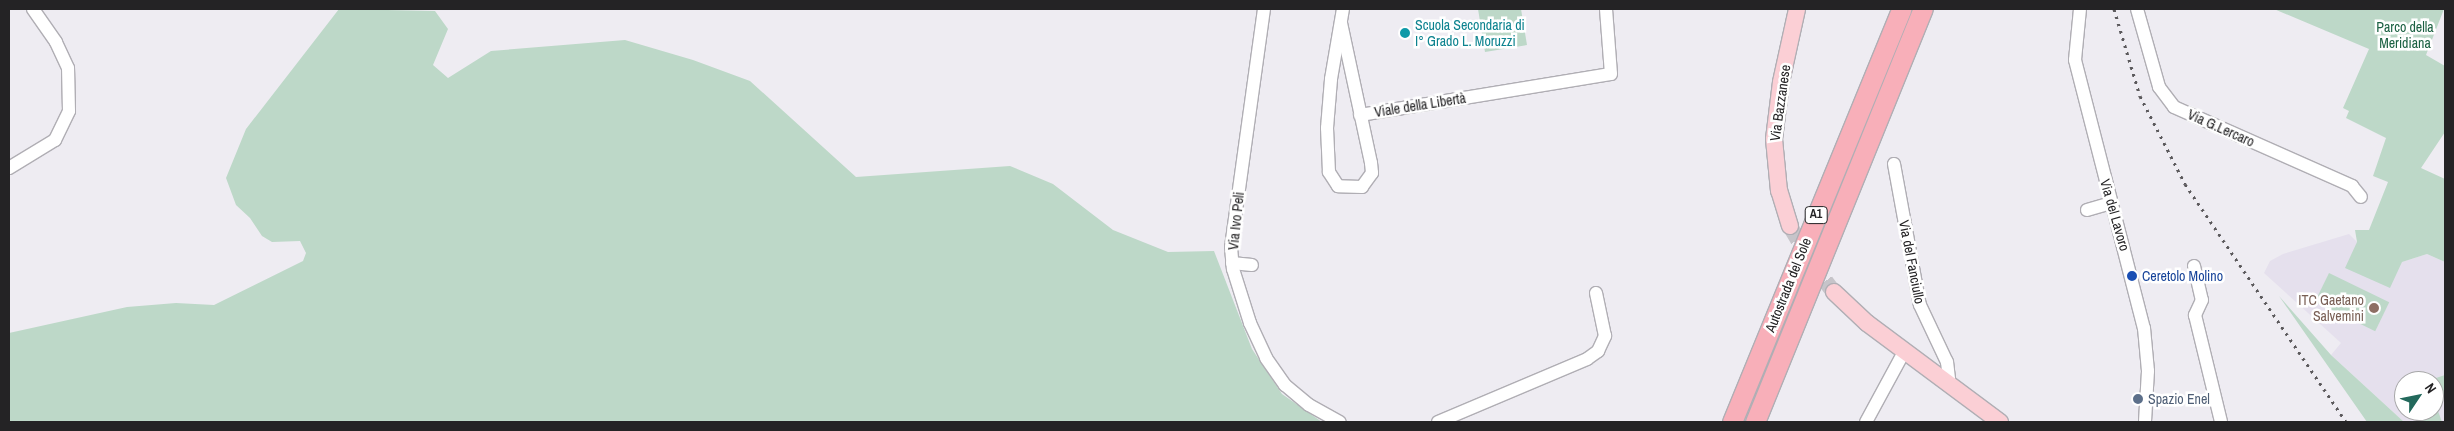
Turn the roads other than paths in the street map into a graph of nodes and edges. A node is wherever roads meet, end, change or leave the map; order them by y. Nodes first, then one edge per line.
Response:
1 (33, 9) edge
2 (1264, 9) edge
3 (1343, 9) edge
4 (1606, 9) edge
5 (1796, 9) edge
6 (1901, 9) edge
7 (1923, 9) edge
8 (2080, 9) edge
9 (2137, 9) edge
10 (1341, 23) junction
11 (1360, 115) junction
12 (1894, 164) dead end
13 (9, 168) edge
14 (2361, 197) dead end
15 (2112, 203) junction
16 (2087, 210) dead end
17 (1790, 226) tunnel mouth
18 (1232, 263) junction
19 (1252, 264) dead end
20 (2194, 266) dead end
21 (1834, 292) tunnel mouth
22 (1596, 293) dead end
23 (1904, 352) junction
24 (1950, 386) junction
25 (1340, 422) edge
26 (1438, 422) edge
27 (1732, 422) edge
28 (1755, 422) edge
29 (1866, 422) edge
30 (2000, 422) edge
31 (2145, 422) edge
32 (2221, 422) edge

1 - 13 street
2 - 18 street, Via Ivo Peli
3 - 10 street, Viale della Libertà
4 - 11 street, Viale della Libertà
5 - 17 main road, Via Bazzanese
6 - 27 highway, Autostrada del Sole / A1
7 - 28 highway, Autostrada del Sole / A1
8 - 15 street, Via del Lavoro
9 - 14 street, Via G.Lercaro
10 - 11 street
10 - 11 street, Viale della Libertà
12 - 24 street, Via del Fanciullo
15 - 16 street
15 - 31 street, Via del Lavoro
18 - 19 street
18 - 25 street, Via Ivo Peli
20 - 32 street
21 - 23 main road
22 - 26 street
23 - 24 main road
23 - 29 street
24 - 30 main road

